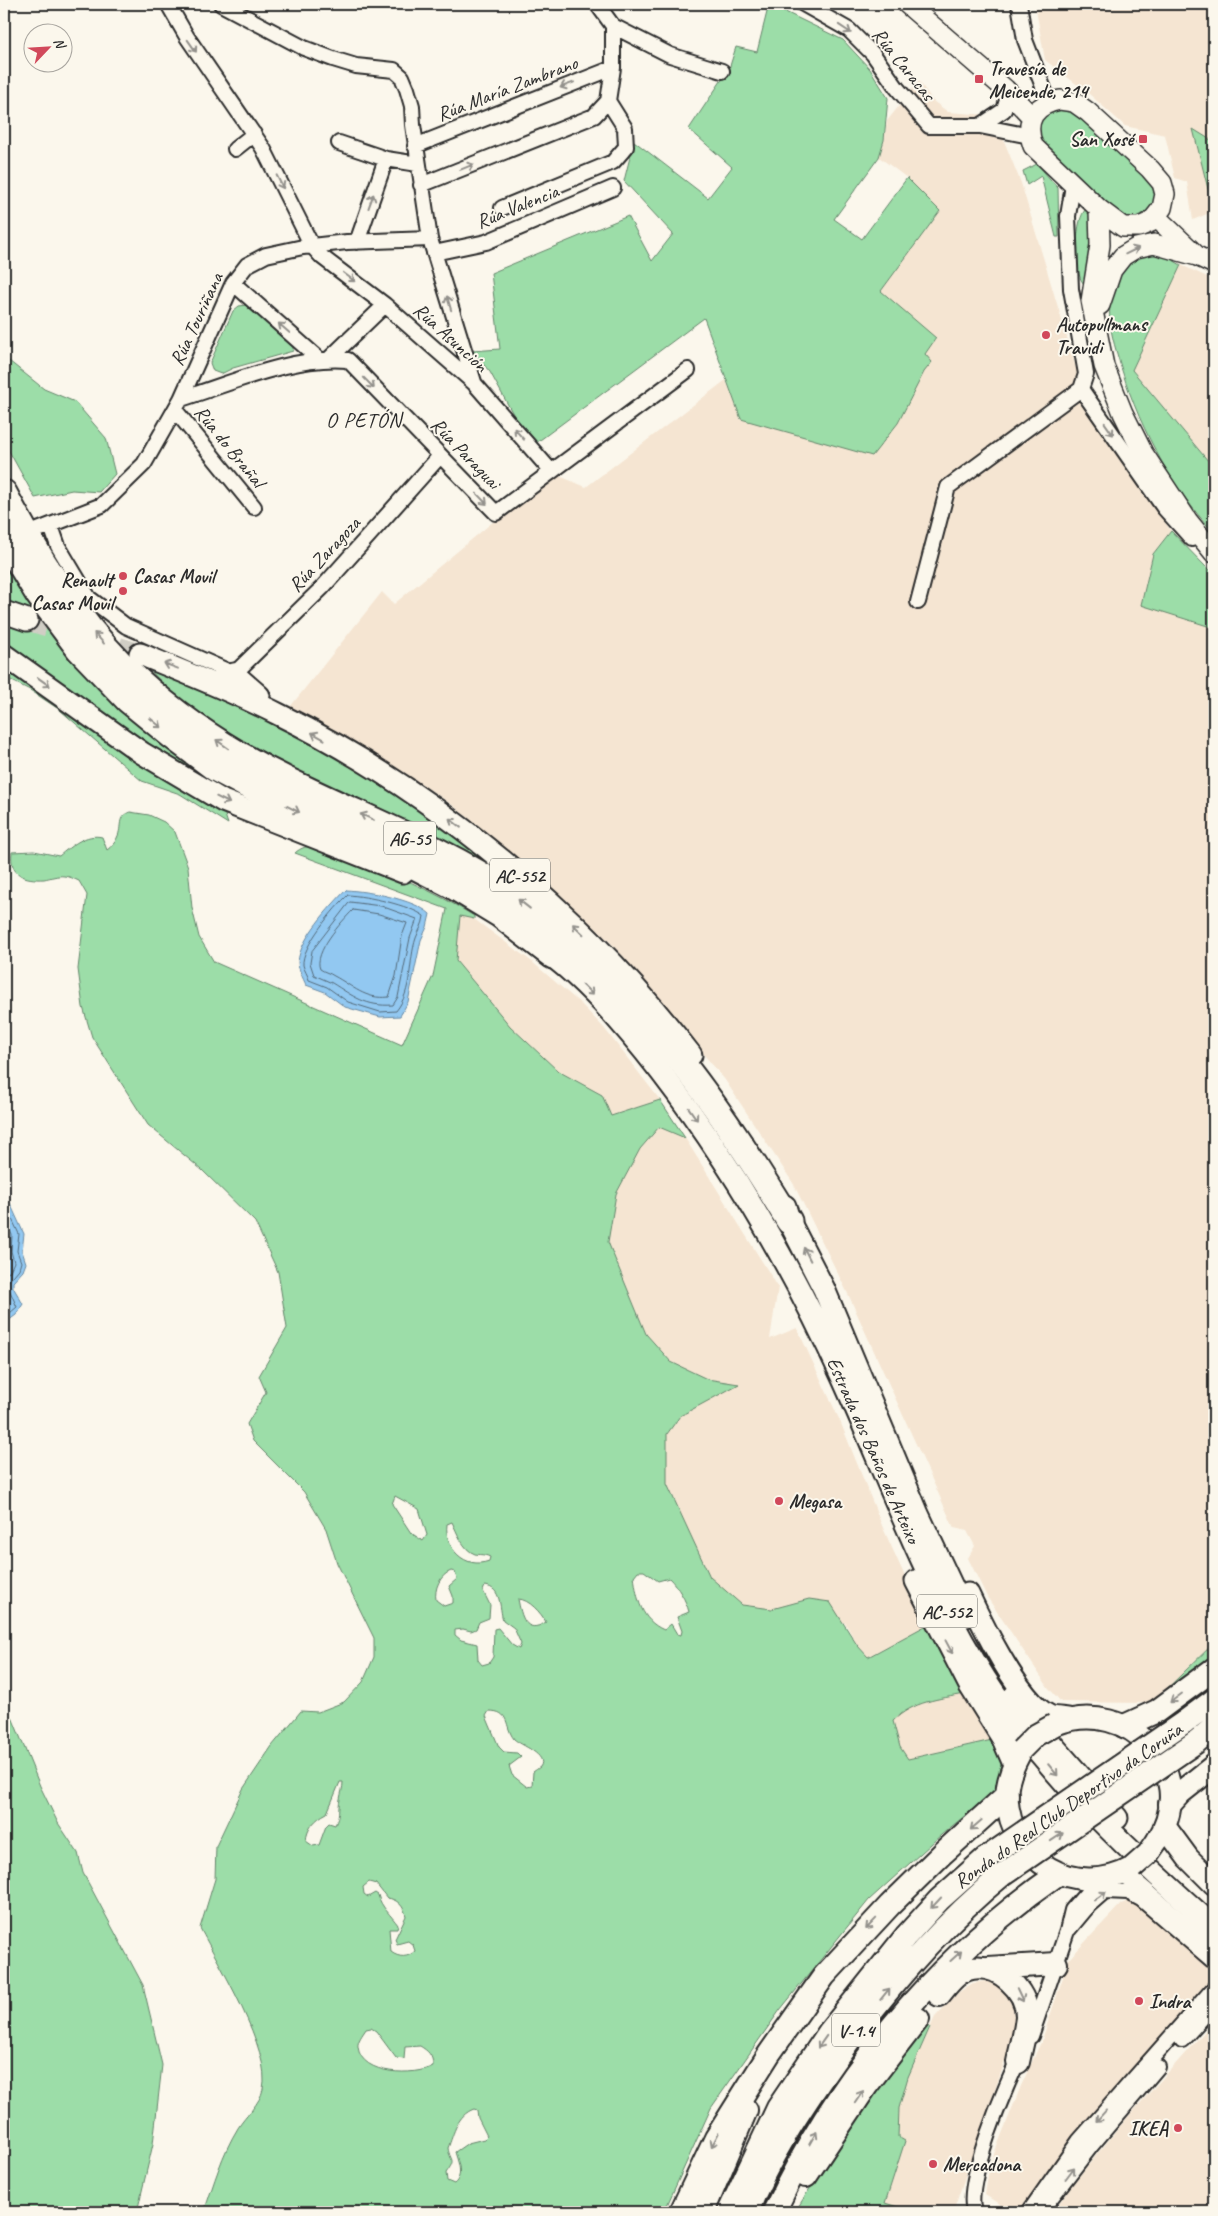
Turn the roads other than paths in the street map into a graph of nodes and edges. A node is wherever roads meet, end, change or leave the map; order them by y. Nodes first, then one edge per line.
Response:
1 (168, 4) edge
2 (221, 4) edge
3 (597, 4) edge
4 (803, 4) edge
5 (907, 4) edge
6 (1019, 4) edge
7 (613, 26) junction
8 (613, 68) junction
9 (722, 71) dead end
10 (1005, 89) junction
11 (608, 101) junction
12 (1049, 102) junction
13 (1032, 117) junction
14 (980, 126) junction
15 (254, 134) junction
16 (1030, 136) junction
17 (338, 143) dead end
18 (415, 146) junction
19 (235, 150) dead end
20 (386, 159) junction
21 (418, 164) junction
22 (421, 185) junction
23 (1073, 185) junction
24 (613, 188) dead end
25 (502, 208) dead end
26 (1099, 209) junction
27 (1156, 217) junction
28 (1123, 227) junction
29 (430, 239) junction
30 (357, 242) junction
31 (312, 246) junction
32 (434, 253) junction
33 (1197, 256) junction
34 (1214, 264) edge
35 (233, 283) junction
36 (385, 305) junction
37 (1100, 305) junction
38 (1097, 337) junction
39 (325, 359) junction
40 (688, 370) dead end
41 (474, 383) junction
42 (1081, 389) junction
43 (178, 405) junction
44 (440, 456) junction
45 (551, 471) junction
46 (4, 493) edge
47 (254, 507) dead end
48 (4, 538) edge
49 (1214, 553) edge
50 (1214, 559) edge
51 (918, 602) dead end
52 (4, 612) edge
53 (27, 620) tunnel mouth
54 (140, 654) tunnel mouth
55 (4, 655) edge
56 (225, 679) junction
57 (553, 956) junction
58 (780, 1227) junction
59 (824, 1289) junction
60 (1214, 1669) edge
61 (1214, 1700) edge
62 (1061, 1722) junction
63 (1124, 1726) junction
64 (1214, 1728) edge
65 (1018, 1757) junction
66 (1214, 1766) edge
67 (1007, 1796) junction
68 (1170, 1804) junction
69 (1162, 1834) junction
70 (1058, 1874) junction
71 (1117, 1874) junction
72 (1214, 1884) edge
73 (1214, 1908) edge
74 (1214, 1928) edge
75 (1067, 1931) junction
76 (1214, 1960) edge
77 (1056, 1964) junction
78 (985, 1968) junction
79 (1214, 1988) edge
80 (1214, 2005) edge
81 (769, 2054) junction
82 (1018, 2062) junction
83 (681, 2212) edge
84 (703, 2212) edge
85 (728, 2212) edge
86 (747, 2212) edge
87 (774, 2212) edge
88 (787, 2212) edge
89 (975, 2212) edge
90 (1029, 2212) edge
91 (1040, 2212) edge

1 -> 15 street, Rúa Asunción
2 - 18 street
3 - 7 street
4 -> 14 street, Rúa Caracas
5 - 10 main road
6 - 12 street
7 - 8 street
7 - 9 street
8 - 11 street
8 -> 18 street, Rúa María Zambrano
10 - 13 main road
10 - 14 street
22 -> 11 street
11 - 25 street
12 - 13 main road
12 - 27 main road
13 - 16 main road
14 - 16 street, Rúa Caracas
15 - 19 street
15 -> 31 street, Rúa Asunción
16 - 23 main road
17 - 20 street
18 - 21 street
20 - 21 street
30 -> 20 street
21 - 22 street
22 - 29 street
23 - 26 main road
23 - 42 street
24 - 32 street, Rúa Valencia
26 - 28 main road
26 - 38 main road
27 - 28 main road
27 - 33 main road
28 - 37 main road
29 - 30 street, Rúa Touriñana
29 - 32 street
30 - 31 street, Rúa Touriñana
31 - 35 street, Rúa Touriñana
31 -> 36 street, Rúa Asunción
41 -> 32 street
33 - 34 main road
37 -> 33 main road
39 -> 35 street
35 - 43 street, Rúa Touriñana
36 - 39 street
36 - 41 street, Rúa Asunción
37 - 38 main road
38 - 49 main road
39 - 43 street
39 -> 44 street, Rúa Paraguai
40 - 45 street, Rúa Paraguai
45 -> 41 street, Rúa Asunción
42 -> 50 street
42 - 51 street
43 - 47 street, Rúa do Brañal
43 - 56 street, Rúa Touriñana
44 -> 45 street, Rúa Paraguai
44 - 56 street, Rúa Zaragoza
58 -> 46 highway, AG-55
48 -> 57 highway, AG-55
52 - 53 main road
56 -> 54 main road
55 -> 57 main road, AC-552
58 -> 56 main road, AC-552
57 -> 58 main road, Estrada dos Baños de Arteixo / AC-552
59 -> 58 main road, Estrada dos Baños de Arteixo / AC-552
58 -> 65 main road, AC-552
58 -> 74 main road, Estrada dos Baños de Arteixo / AC-552
59 - 62 main road, AC-552
59 - 73 main road, Estrada dos Baños de Arteixo / AC-552
60 -> 63 highway
61 -> 85 highway, Ronda do Real Club Deportivo da Coruña / V-1.4, bridge
62 - 63 main road
62 - 65 main road, bridge
63 - 68 main road
86 -> 64 highway, Ronda do Real Club Deportivo da Coruña / V-1.4, bridge
65 - 67 main road
66 - 68 highway
67 - 70 main road
67 -> 81 highway
68 - 69 main road
69 - 71 main road, bridge
69 - 72 main road
70 - 71 main road
87 -> 70 highway
71 - 75 street
71 - 76 street
75 -> 76 street
75 - 77 street
77 - 78 highway
77 - 82 street
78 -> 82 highway
88 -> 78 highway
79 -> 90 street
91 -> 80 street
81 -> 83 highway
81 - 84 highway
82 - 89 street

